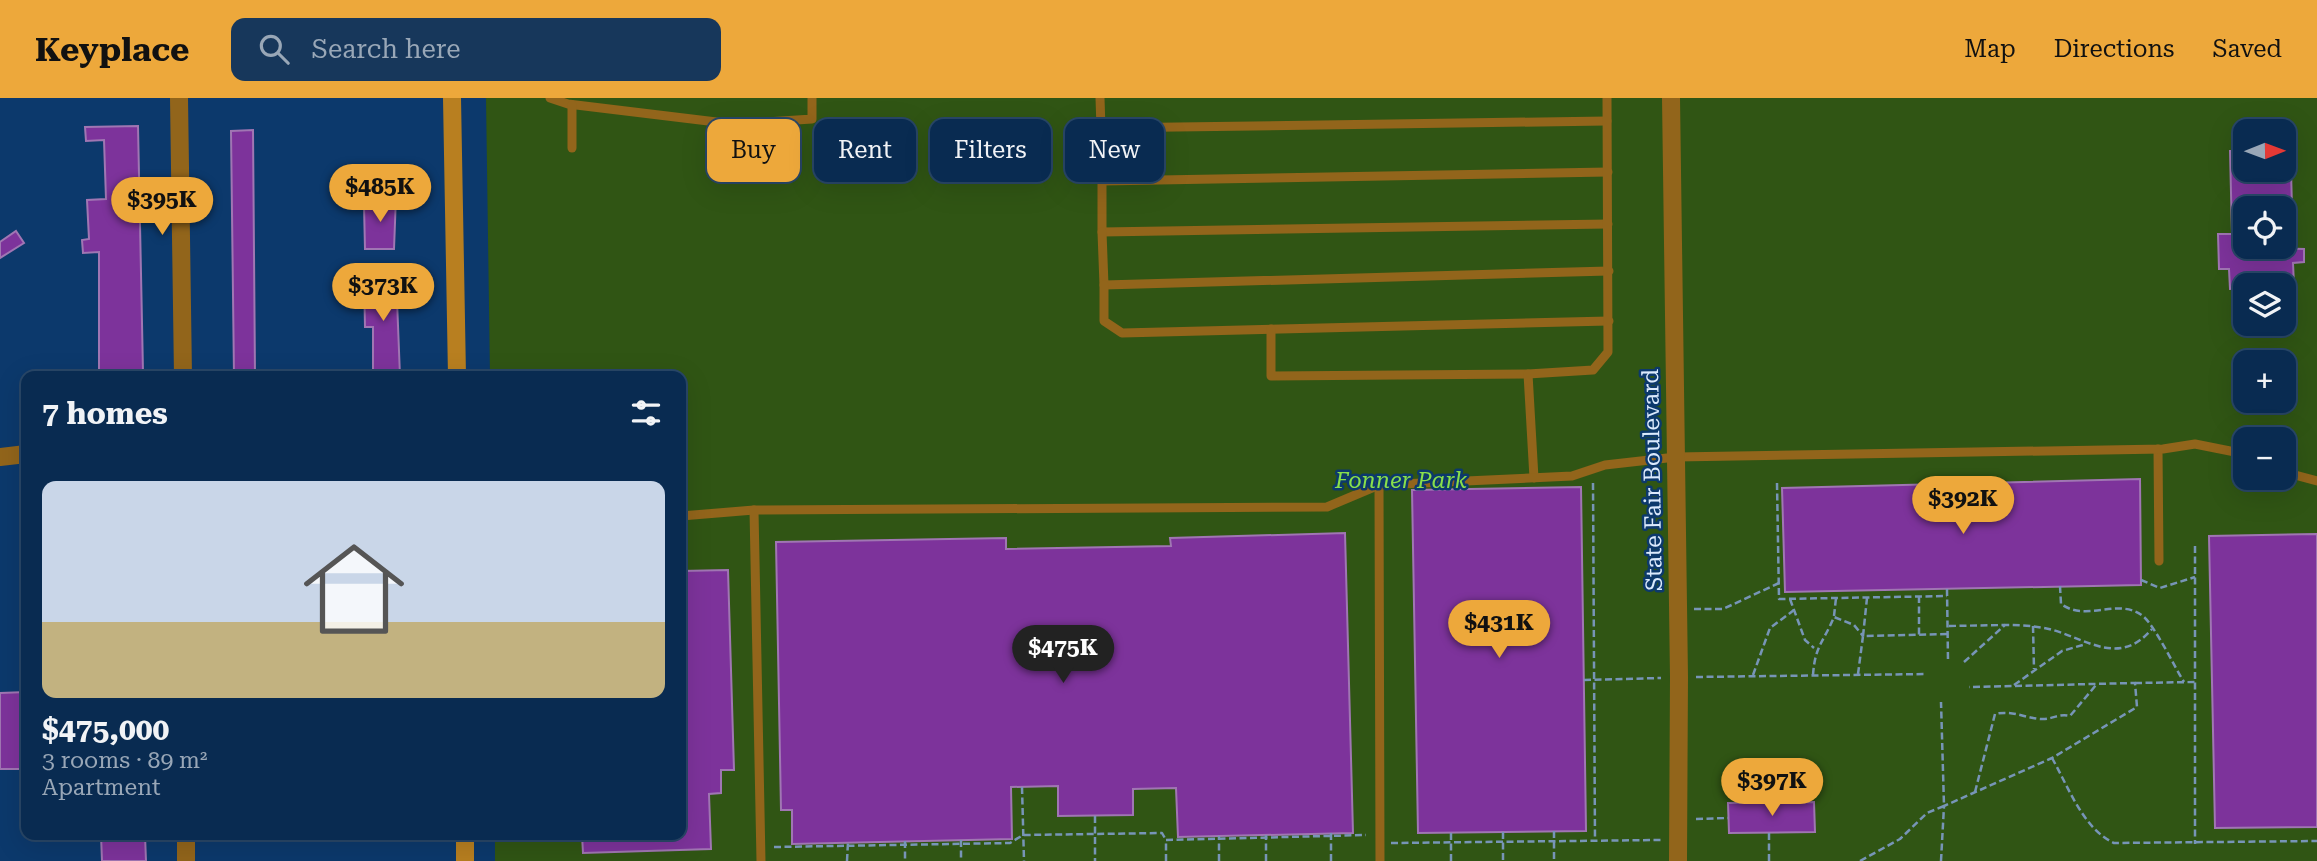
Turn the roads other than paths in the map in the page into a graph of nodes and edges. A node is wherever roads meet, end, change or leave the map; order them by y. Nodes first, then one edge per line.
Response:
1 (179, 98) edge
2 (453, 98) edge
3 (550, 98) edge
4 (812, 98) edge
5 (1100, 98) edge
6 (1607, 98) edge
7 (1671, 98) edge
8 (572, 105) junction
9 (1101, 119) edge
10 (1607, 121) junction
11 (1164, 127) edge
12 (572, 148) dead end
13 (1608, 172) junction
14 (1164, 180) edge
15 (1102, 182) edge
16 (1608, 224) junction
17 (1102, 232) junction
18 (1609, 271) junction
19 (1104, 285) junction
20 (1609, 321) junction
21 (1271, 329) junction
22 (183, 371) edge
23 (457, 371) edge
24 (1528, 374) junction
25 (2158, 449) junction
26 (2233, 452) edge
27 (21, 455) edge
28 (0, 457) edge
29 (1676, 457) junction
30 (2296, 475) edge
31 (1534, 478) junction
32 (2317, 481) edge
33 (1379, 485) junction
34 (754, 510) junction
35 (686, 516) edge
36 (2159, 561) dead end
37 (186, 840) edge
38 (465, 840) edge
39 (186, 861) edge
40 (465, 861) edge
41 (761, 861) edge
42 (1380, 861) edge
43 (1678, 861) edge

1 - 22 street
2 - 23 street
3 - 8 lane
4 - 8 lane
5 - 9 lane
6 - 10 lane
7 - 29 street, State Fair Boulevard
8 - 12 lane
10 - 11 lane
10 - 13 lane
13 - 14 lane
13 - 16 lane
15 - 17 lane
16 - 17 lane
16 - 18 lane
17 - 19 lane
18 - 19 lane
18 - 20 lane
19 - 21 lane
20 - 21 lane
20 - 24 lane
21 - 24 lane
24 - 31 lane
25 - 26 lane
25 - 29 lane
25 - 36 lane
27 - 28 street
29 - 31 lane
29 - 43 street, State Fair Boulevard
30 - 32 lane
31 - 33 lane
33 - 34 lane
33 - 42 lane
34 - 35 lane
34 - 41 lane
37 - 39 street
38 - 40 street

